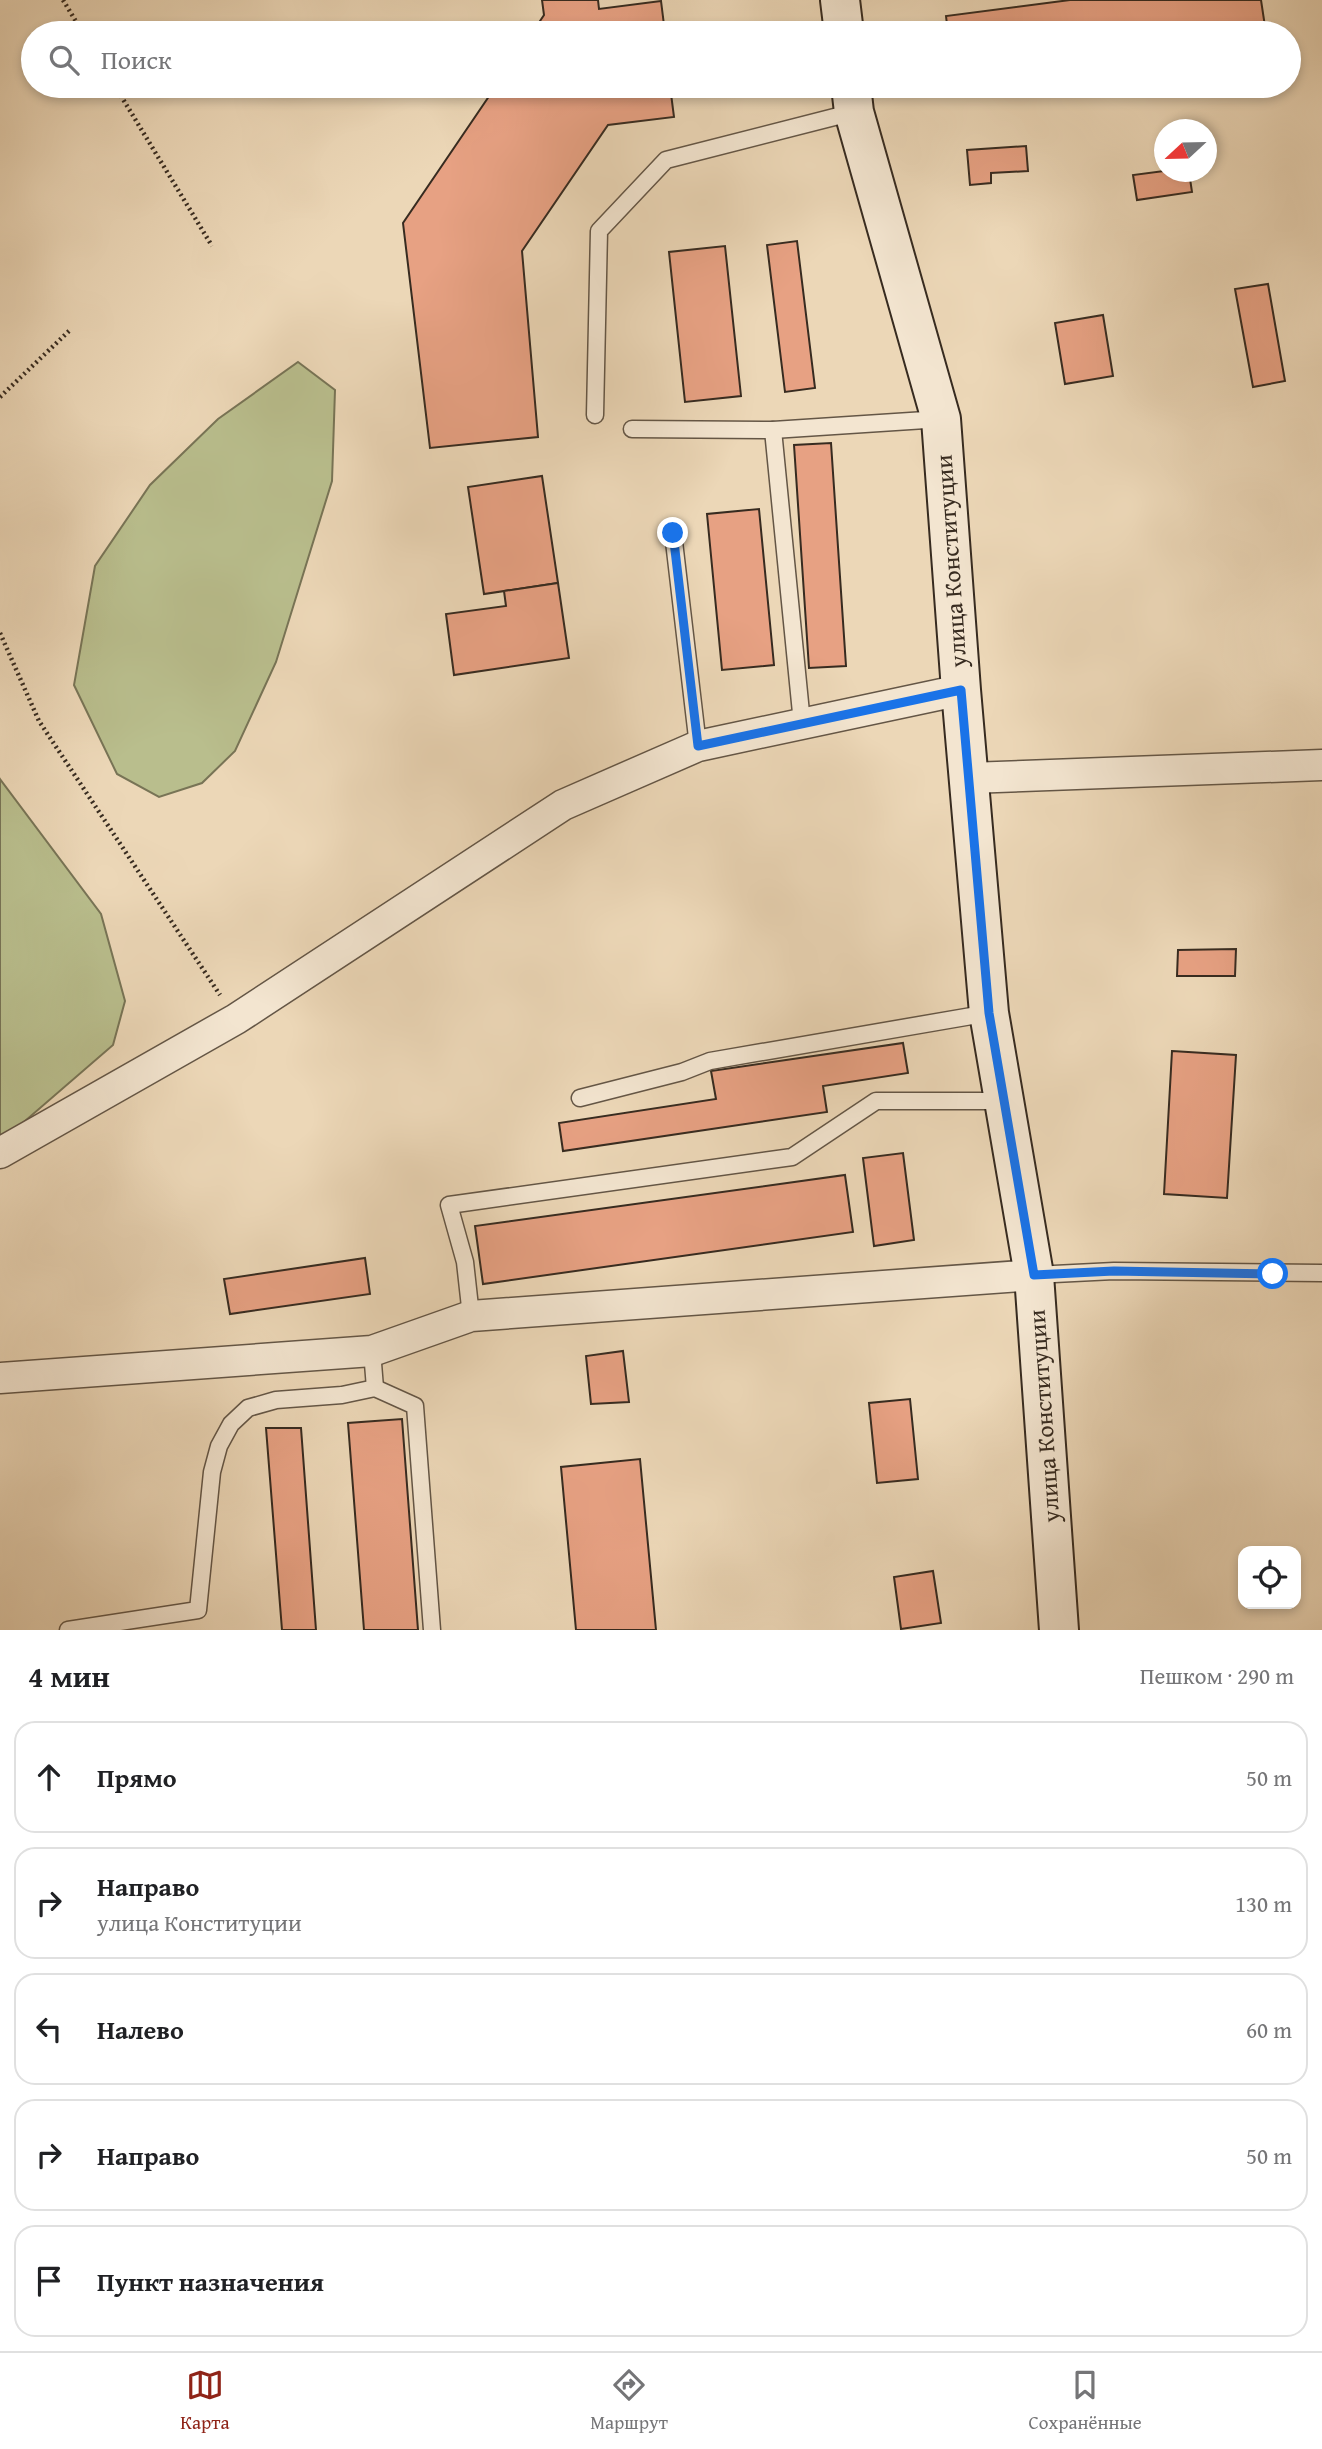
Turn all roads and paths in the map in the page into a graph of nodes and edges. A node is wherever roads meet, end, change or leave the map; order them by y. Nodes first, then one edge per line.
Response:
1 (63, 0) edge
2 (840, 0) edge
3 (76, 21) edge
4 (843, 21) edge
5 (122, 98) edge
6 (853, 99) edge
7 (212, 246) dead end
8 (69, 331) dead end
9 (0, 397) edge
10 (596, 415) dead end
11 (941, 419) junction
12 (632, 429) dead end
13 (773, 430) junction
14 (673, 533) dead end
15 (0, 633) edge
16 (961, 690) junction
17 (802, 723) junction
18 (698, 746) junction
19 (1322, 765) edge
20 (969, 778) junction
21 (989, 1013) junction
22 (236, 1019) junction
23 (580, 1098) dead end
24 (1006, 1101) junction
25 (0, 1153) edge
26 (1322, 1273) edge
27 (1034, 1275) junction
28 (471, 1316) junction
29 (372, 1350) junction
30 (0, 1378) edge
31 (375, 1388) junction
32 (68, 1630) edge
33 (432, 1630) edge
34 (1059, 1630) edge

1 - 3 path
2 - 4 main road
5 - 7 path
6 - 10 lane
6 - 11 main road, улица Конституции
8 - 9 path
11 - 13 lane
11 - 16 main road, улица Конституции
12 - 13 lane
13 - 17 lane
14 - 18 lane
15 - 22 path
16 - 17 street
16 - 20 main road, улица Конституции
17 - 18 street
18 - 22 street
19 - 20 street
20 - 21 main road, улица Конституции
21 - 23 lane
21 - 24 main road, улица Конституции
22 - 25 street
24 - 27 main road, улица Конституции
24 - 28 lane
26 - 27 lane
27 - 28 street
27 - 34 main road, улица Конституции
28 - 29 street
29 - 30 street
29 - 31 lane
31 - 32 lane
31 - 33 lane

